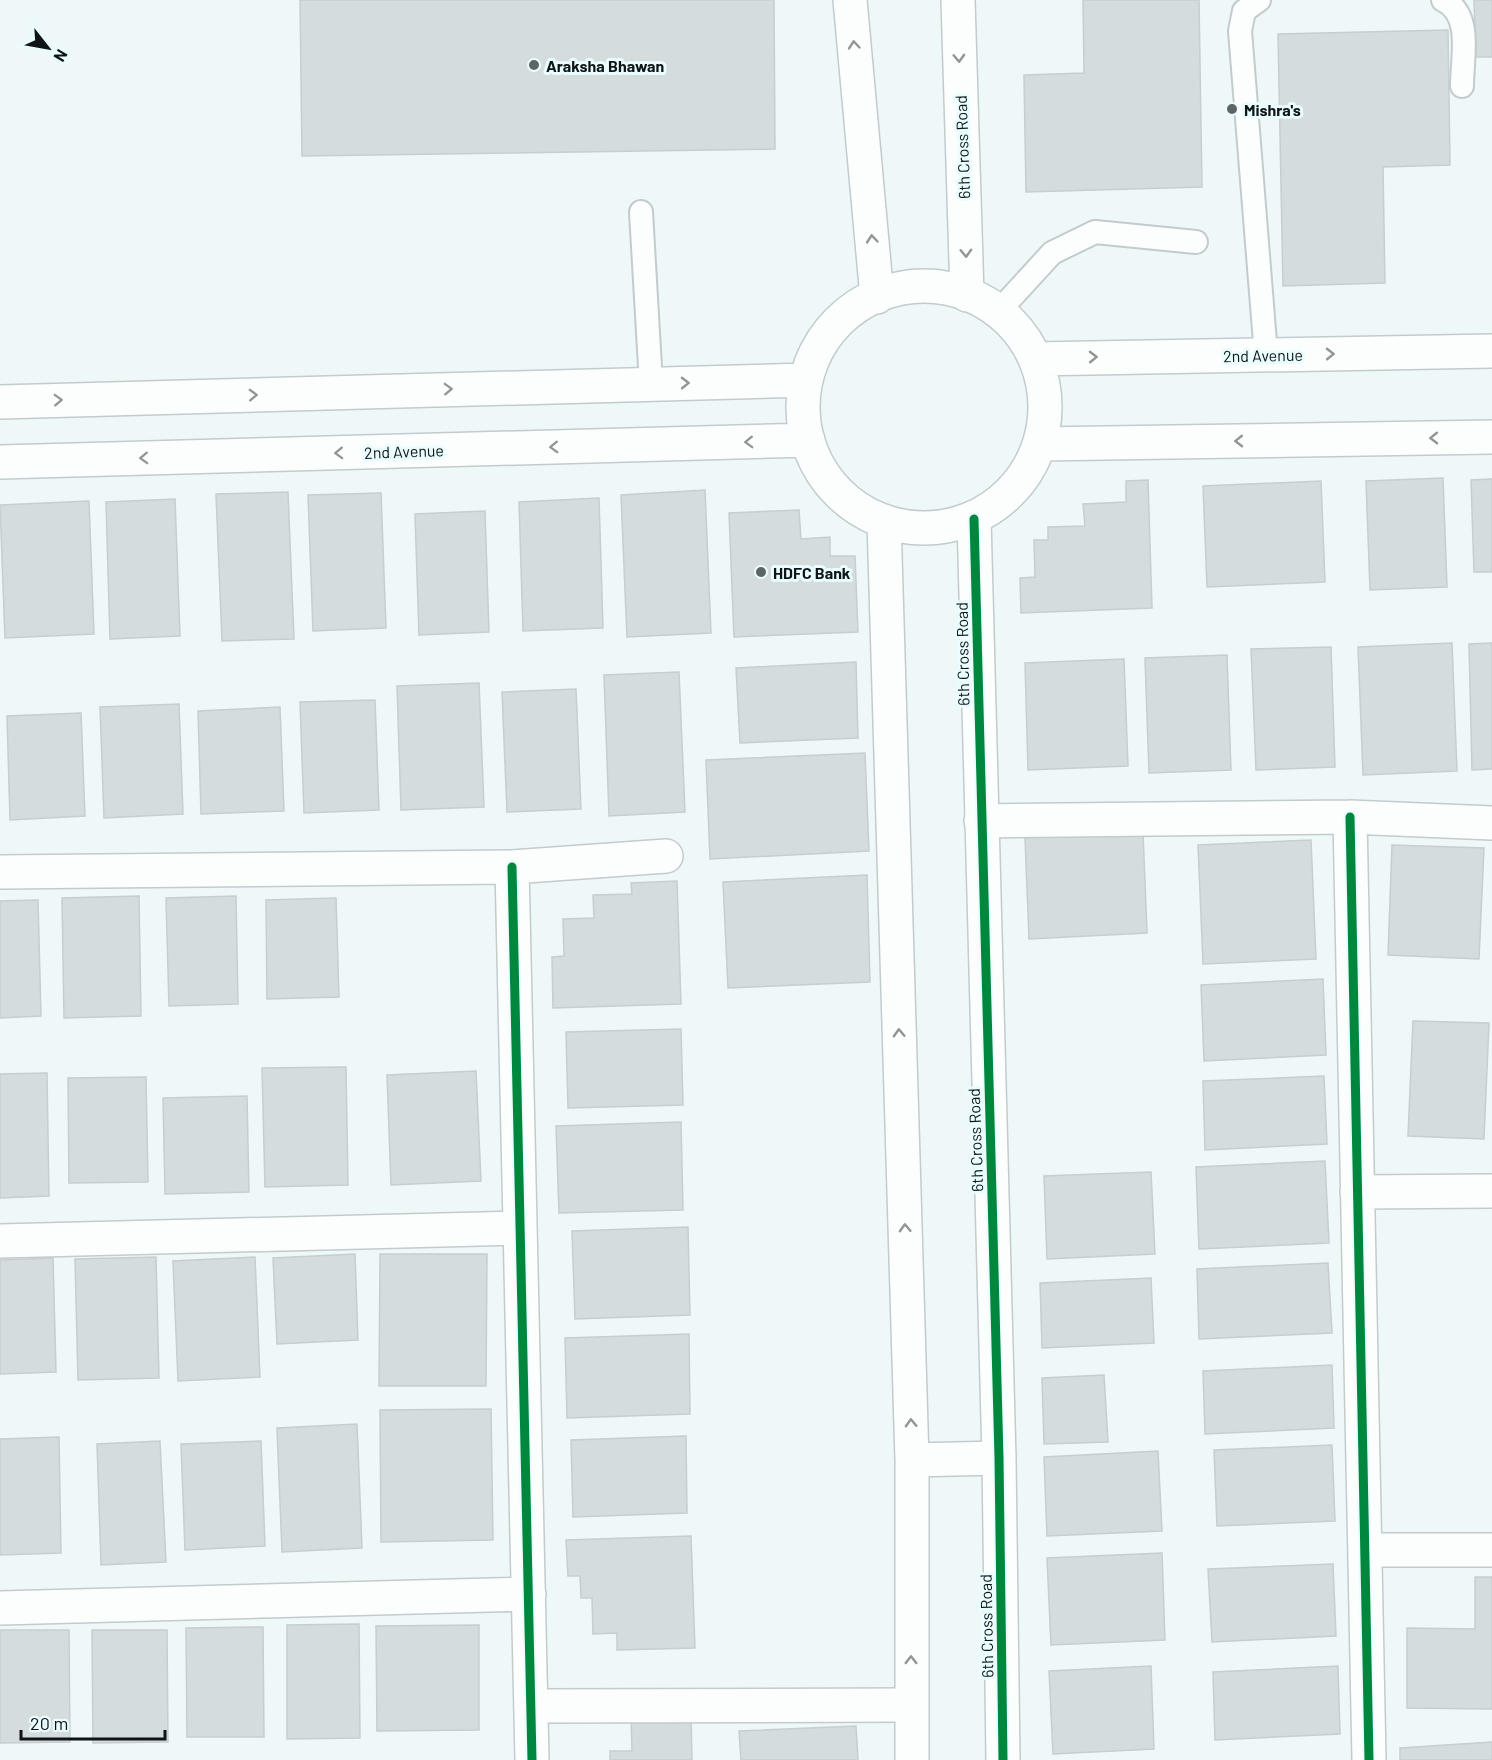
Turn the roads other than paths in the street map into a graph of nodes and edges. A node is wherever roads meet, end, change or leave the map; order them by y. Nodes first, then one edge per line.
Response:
1 (850, 0) edge
2 (958, 0) edge
3 (1259, 0) edge
4 (1443, 0) edge
5 (1462, 86) dead end
6 (641, 212) dead end
7 (1196, 242) dead end
8 (967, 295) junction
9 (877, 297) junction
10 (998, 312) junction
11 (1492, 351) edge
12 (1266, 355) junction
13 (1035, 359) junction
14 (806, 380) junction
15 (651, 384) junction
16 (0, 402) edge
17 (1492, 437) edge
18 (808, 440) junction
19 (1040, 444) junction
20 (0, 462) edge
21 (974, 519) junction
22 (884, 521) junction
23 (1350, 817) junction
24 (981, 822) junction
25 (1492, 823) edge
26 (666, 856) dead end
27 (512, 867) junction
28 (0, 872) edge
29 (1492, 1191) edge
30 (1357, 1192) junction
31 (520, 1228) junction
32 (0, 1241) edge
33 (999, 1458) junction
34 (912, 1460) junction
35 (1367, 1550) junction
36 (1492, 1550) edge
37 (529, 1594) junction
38 (0, 1608) edge
39 (911, 1705) junction
40 (531, 1706) junction
41 (532, 1760) edge
42 (912, 1760) edge
43 (1003, 1760) edge
44 (1369, 1760) edge

9 -> 1 street
2 -> 8 street, 6th Cross Road
3 - 12 lane
4 - 5 lane
6 - 15 lane
7 - 10 lane
8 - 9 street
8 - 10 street
9 - 14 street
10 - 13 street
12 -> 11 street, 2nd Avenue
13 -> 12 street, 2nd Avenue
13 - 19 street
15 -> 14 street
14 - 18 street
16 -> 15 street
17 -> 19 street
18 -> 20 street, 2nd Avenue
18 - 22 street
19 - 21 street
21 - 22 street
21 - 24 street, 6th Cross Road
34 -> 22 street
23 - 24 street
23 - 25 street
23 - 30 street
24 - 33 street, 6th Cross Road
26 - 27 street
27 - 28 street
27 - 31 street
29 - 30 street
30 - 35 street
31 - 32 street
31 - 37 street
33 - 34 street
33 - 43 street, 6th Cross Road
39 -> 34 street
35 - 36 street
35 - 44 street
37 - 38 street
37 - 40 street
39 - 40 street
39 - 42 street
40 - 41 street

